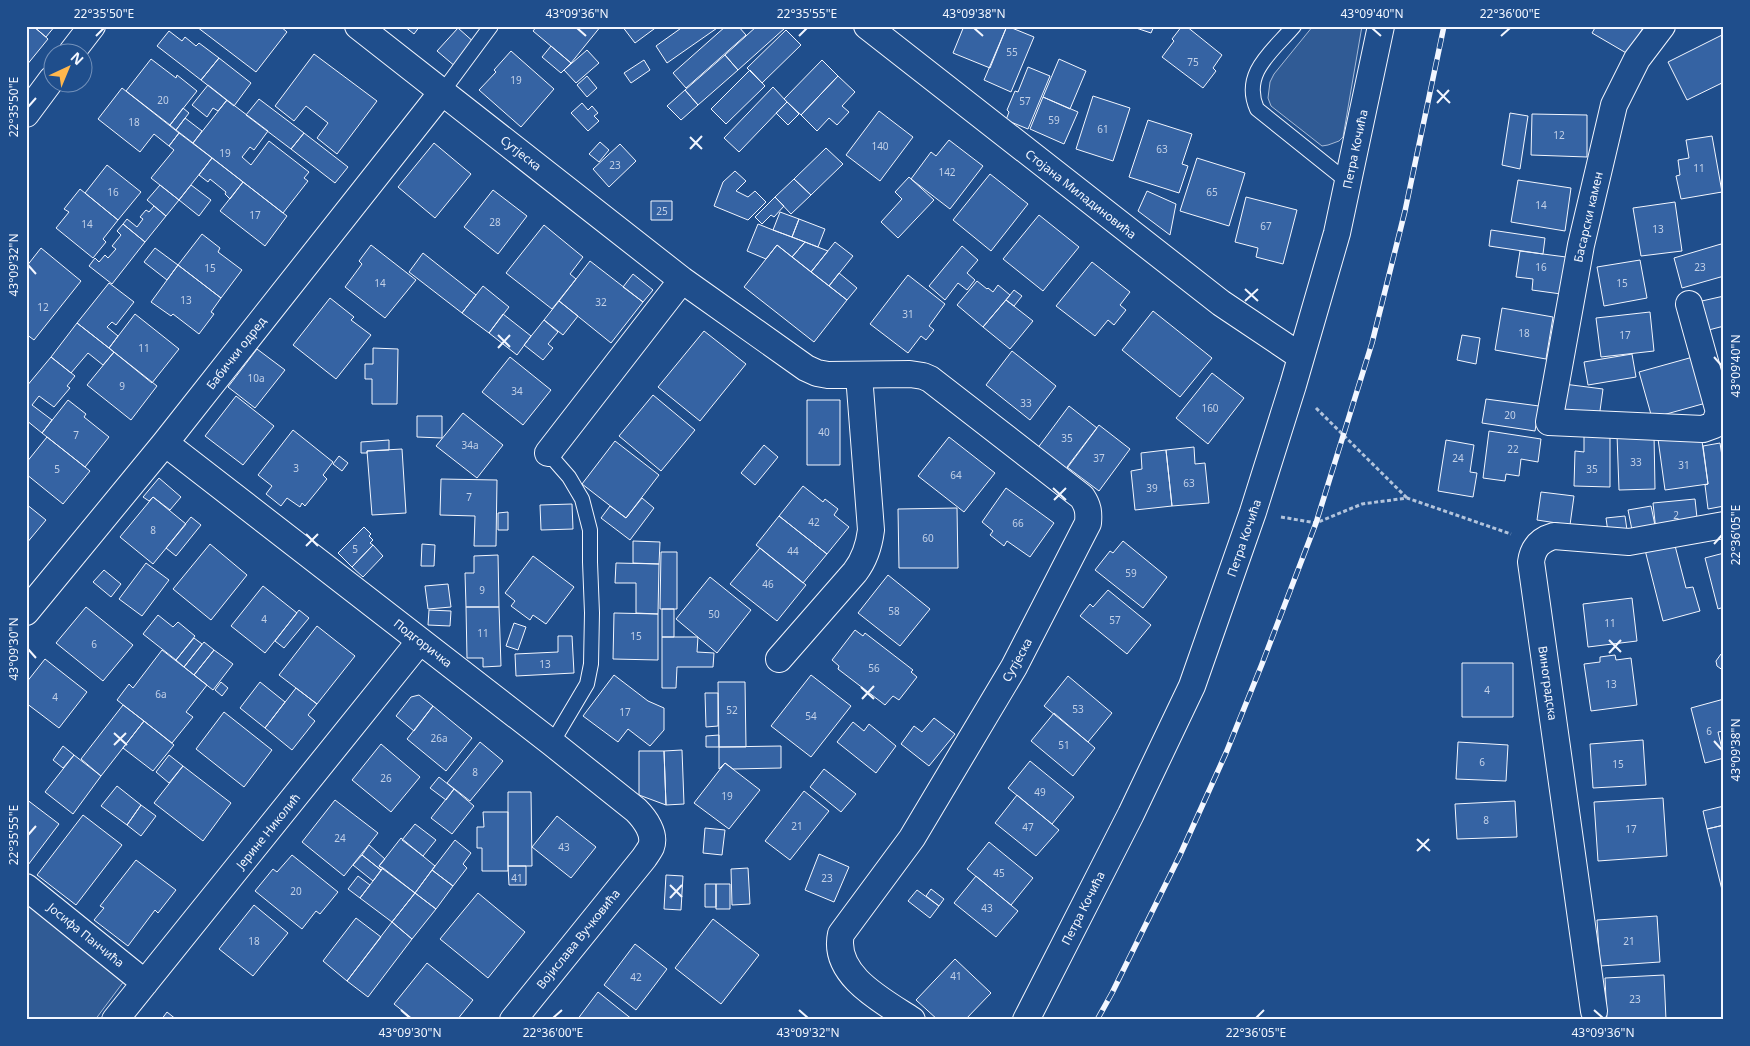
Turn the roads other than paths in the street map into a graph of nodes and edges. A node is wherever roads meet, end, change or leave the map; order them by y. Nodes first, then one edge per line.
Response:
1 (92, 26) edge
2 (358, 26) edge
3 (491, 26) edge
4 (1294, 26) edge
5 (1381, 26) edge
6 (1662, 26) edge
7 (877, 29) edge
8 (80, 42) edge
9 (443, 91) junction
10 (42, 92) edge
11 (26, 114) edge
12 (1348, 182) junction
13 (682, 280) junction
14 (1689, 304) dead end
15 (1300, 356) junction
16 (859, 375) junction
17 (165, 443) junction
18 (548, 453) joint
19 (1724, 525) edge
20 (26, 612) edge
21 (420, 641) junction
22 (779, 659) dead end
23 (552, 743) junction
24 (644, 858) joint
25 (26, 887) edge
26 (146, 982) junction
27 (880, 1011) edge
28 (1594, 1011) dead end
29 (115, 1020) edge
30 (513, 1020) edge
31 (912, 1020) edge
32 (1026, 1020) edge

1 - 8 street
2 - 9 street, Сутјеска
3 - 9 lane
4 - 12 lane
5 - 12 street, Петра Кочића
6 - 14 street, Басарски камен
7 - 15 street, Стојана Миладиновића
9 - 13 street, Сутјеска
9 - 17 street, Бабички одред
10 - 11 street
12 - 15 street, Петра Кочића
13 - 16 street, Сутјеска
13 - 18 street
15 - 32 street, Петра Кочића
16 - 22 street
16 - 27 street, Сутјеска
17 - 20 street, Бабички одред
17 - 21 street, Подгоричка
18 - 23 lane
19 - 28 street, Виноградска
21 - 23 street, Подгоричка
21 - 26 street, Јерине Николић
23 - 24 street, Подгоричка
24 - 30 street, Војислава Вучковића
25 - 26 street, Јосифа Панчића
26 - 29 street, Јерине Николић
27 - 31 street, Сутјеска

